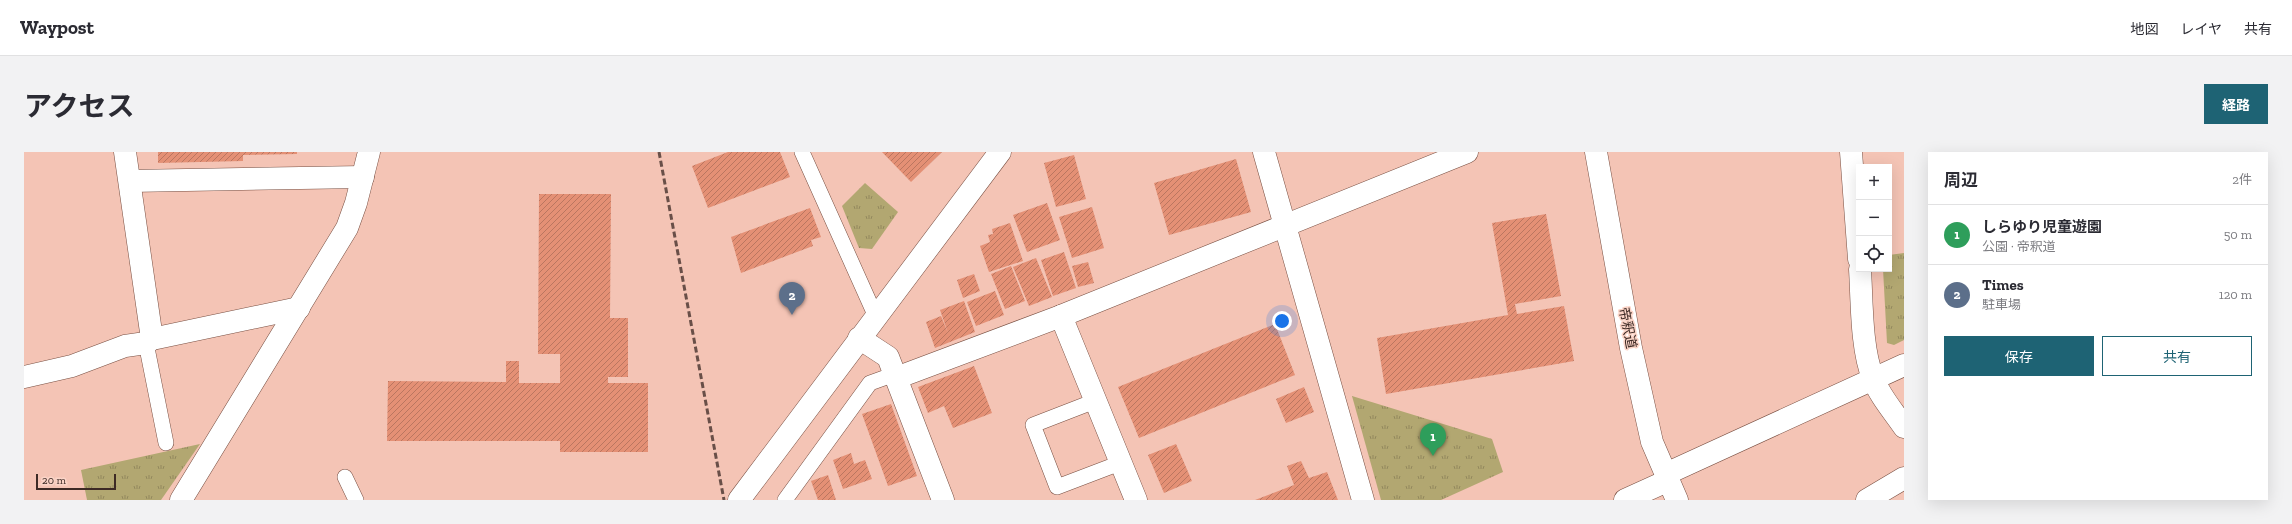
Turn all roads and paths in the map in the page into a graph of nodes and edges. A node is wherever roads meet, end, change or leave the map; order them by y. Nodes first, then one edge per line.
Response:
1 (125, 152) edge
2 (369, 152) edge
3 (802, 152) edge
4 (1000, 152) edge
5 (1264, 152) edge
6 (1467, 152) edge
7 (1596, 152) edge
8 (1851, 152) edge
9 (363, 177) junction
10 (130, 181) junction
11 (1285, 224) junction
12 (1857, 236) edge
13 (1860, 272) edge
14 (298, 308) junction
15 (1061, 316) junction
16 (876, 317) junction
17 (859, 338) junction
18 (149, 341) junction
19 (1904, 365) edge
20 (896, 376) junction
21 (24, 377) edge
22 (1873, 379) junction
23 (1095, 401) junction
24 (1904, 427) edge
25 (166, 443) dead end
26 (1120, 463) junction
27 (1667, 477) junction
28 (345, 478) dead end
29 (1904, 478) edge
30 (181, 500) edge
31 (356, 500) edge
32 (739, 500) edge
33 (786, 500) edge
34 (943, 500) edge
35 (1136, 500) edge
36 (1363, 500) edge
37 (1625, 500) edge
38 (1677, 500) edge
39 (1867, 500) edge

1 - 10 street
2 - 9 street
3 - 16 lane
4 - 16 street
5 - 11 street
6 - 11 street
7 - 27 street, 帝釈道
8 - 12 street
9 - 10 street
9 - 14 street
10 - 18 street
11 - 15 street
11 - 36 street
13 - 22 street
14 - 18 street
14 - 30 street
15 - 20 street
15 - 23 street
16 - 17 street
17 - 20 street
17 - 32 street
18 - 21 street
18 - 25 lane
19 - 22 street
20 - 33 lane
20 - 34 street
22 - 24 street
22 - 27 street
23 - 26 street
23 - 26 lane
26 - 35 street
27 - 37 street
27 - 38 street, 帝釈道
28 - 31 lane
29 - 39 street

